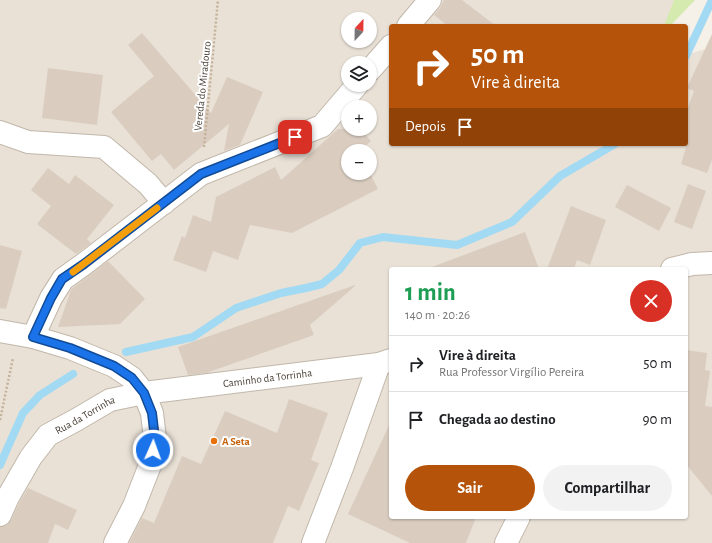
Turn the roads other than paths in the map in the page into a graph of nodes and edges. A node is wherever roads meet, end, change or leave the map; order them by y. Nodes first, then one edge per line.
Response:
1 (430, 0) edge
2 (410, 24) edge
3 (389, 48) edge
4 (377, 62) edge
5 (351, 92) edge
6 (0, 132) edge
7 (164, 203) junction
8 (712, 263) edge
9 (680, 267) edge
10 (17, 335) edge
11 (385, 362) edge
12 (144, 393) junction
13 (3, 501) edge
14 (518, 519) edge
15 (115, 543) edge
16 (314, 543) edge
17 (506, 543) edge

1 - 2 street
3 - 4 street
5 - 7 street
6 - 7 street
7 - 10 street
8 - 9 street
10 - 12 street
11 - 12 street, Caminho da Torrinha
11 - 16 street
12 - 13 street, Rua da Torrinha
12 - 15 street
14 - 17 street

